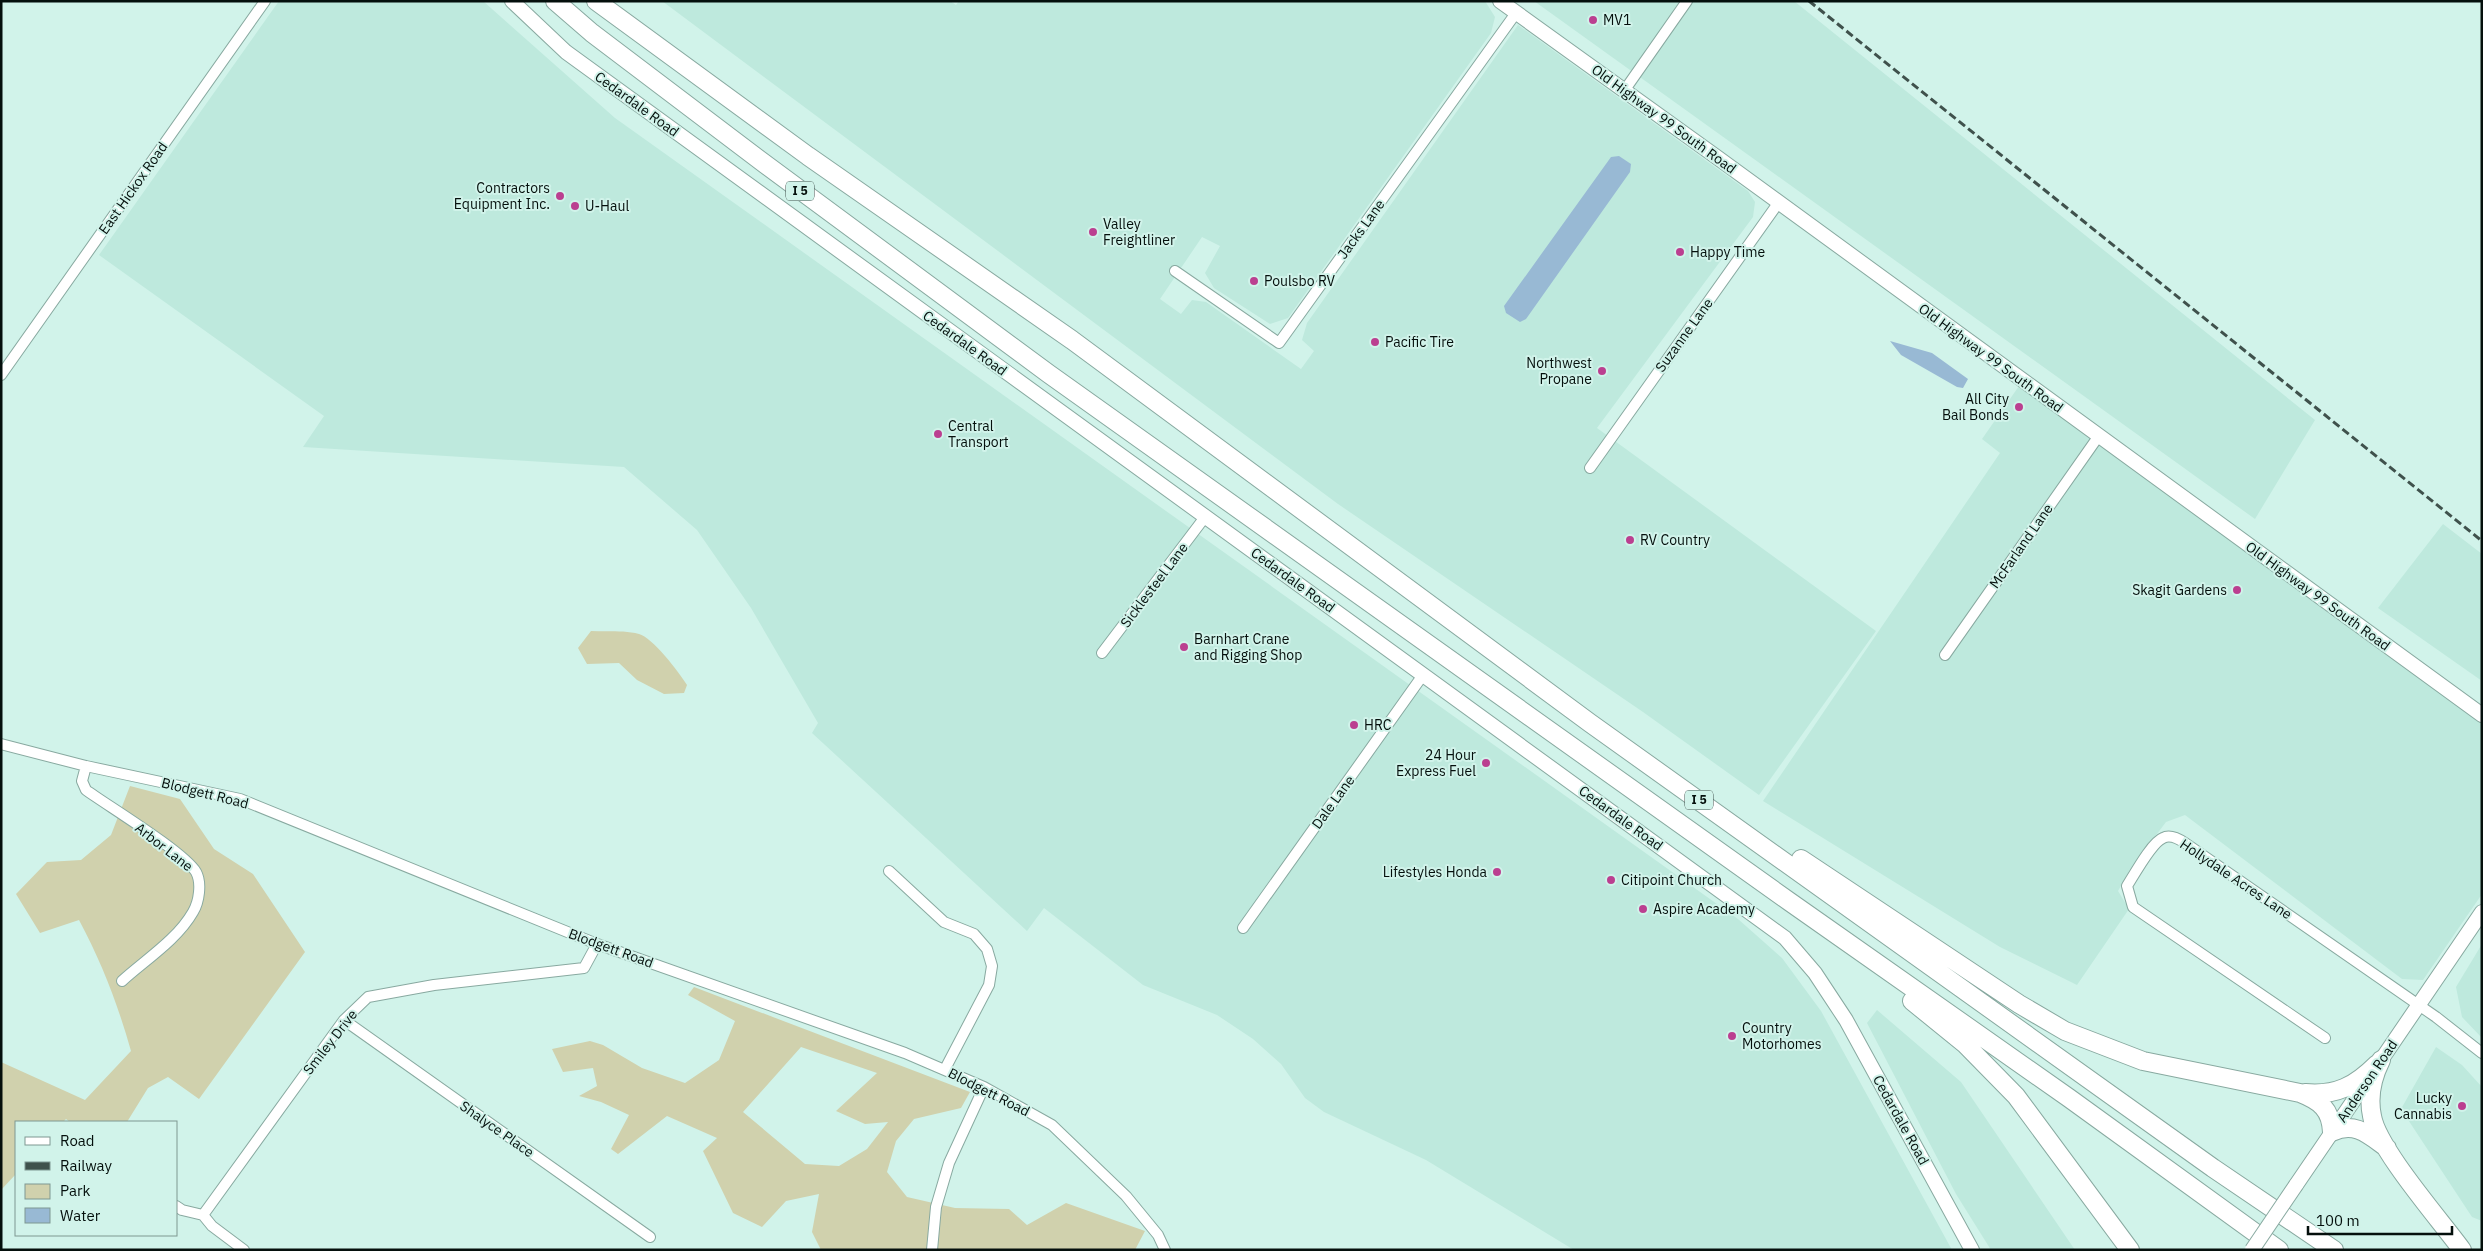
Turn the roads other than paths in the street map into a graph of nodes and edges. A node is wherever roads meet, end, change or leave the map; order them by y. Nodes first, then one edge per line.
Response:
1 (265, 1) edge
2 (512, 1) edge
3 (555, 1) edge
4 (596, 1) edge
5 (1500, 1) edge
6 (1687, 1) edge
7 (1516, 13) junction
8 (1624, 91) junction
9 (1779, 202) junction
10 (1175, 271) dead end
11 (2, 373) edge
12 (2098, 437) junction
13 (1590, 468) dead end
14 (1205, 517) junction
15 (1102, 654) dead end
16 (1945, 655) dead end
17 (1424, 675) junction
18 (2482, 715) edge
19 (1590, 723) junction
20 (1, 744) edge
21 (86, 766) junction
22 (889, 871) dead end
23 (1790, 902) junction
24 (2482, 912) edge
25 (1243, 928) dead end
26 (597, 944) junction
27 (122, 981) dead end
28 (2418, 1005) junction
29 (344, 1020) junction
30 (2325, 1038) dead end
31 (2482, 1053) edge
32 (2381, 1060) junction
33 (945, 1069) junction
34 (984, 1087) junction
35 (2300, 1093) junction
36 (2332, 1132) junction
37 (2388, 1148) junction
38 (178, 1207) edge
39 (203, 1215) junction
40 (650, 1237) dead end
41 (244, 1250) edge
42 (932, 1250) edge
43 (1165, 1250) edge
44 (1972, 1250) edge
45 (2130, 1250) edge
46 (2252, 1250) edge
47 (2279, 1250) edge
48 (2334, 1250) edge
49 (2462, 1250) edge

1 - 11 street, East Hickox Road
2 - 14 street, Cedardale Road
3 - 23 highway, I 5
4 - 19 highway, I 5
5 - 7 street, Old Highway 99 South Road
6 - 8 street
7 - 8 street, Old Highway 99 South Road
7 - 10 street, Jacks Lane
8 - 9 street, Old Highway 99 South Road
9 - 12 street, Old Highway 99 South Road
9 - 13 street, Suzanne Lane
12 - 16 street, McFarland Lane
12 - 18 street, Old Highway 99 South Road
14 - 15 street, Sicklesteel Lane
14 - 17 street, Cedardale Road
17 - 25 street, Dale Lane
17 - 44 street, Cedardale Road
19 - 35 highway
19 - 48 highway, I 5
20 - 21 street, Blodgett Road
21 - 26 street, Blodgett Road
21 - 27 street, Arbor Lane
22 - 33 street
23 - 45 highway
23 - 47 highway, I 5
24 - 28 street, Anderson Road
26 - 29 street, Smiley Drive
26 - 33 street, Blodgett Road
28 - 30 street, Hollydale Acres Lane
28 - 31 street
28 - 32 street, Anderson Road
29 - 39 street, Smiley Drive
29 - 40 street, Shalyce Place
32 - 35 highway
32 - 36 street, Anderson Road
32 - 37 highway
33 - 34 street, Blodgett Road
34 - 42 street
34 - 43 street, Blodgett Road
35 - 36 highway
36 - 37 highway
36 - 46 street, Anderson Road, bridge
37 - 49 highway
38 - 39 street
39 - 41 street

